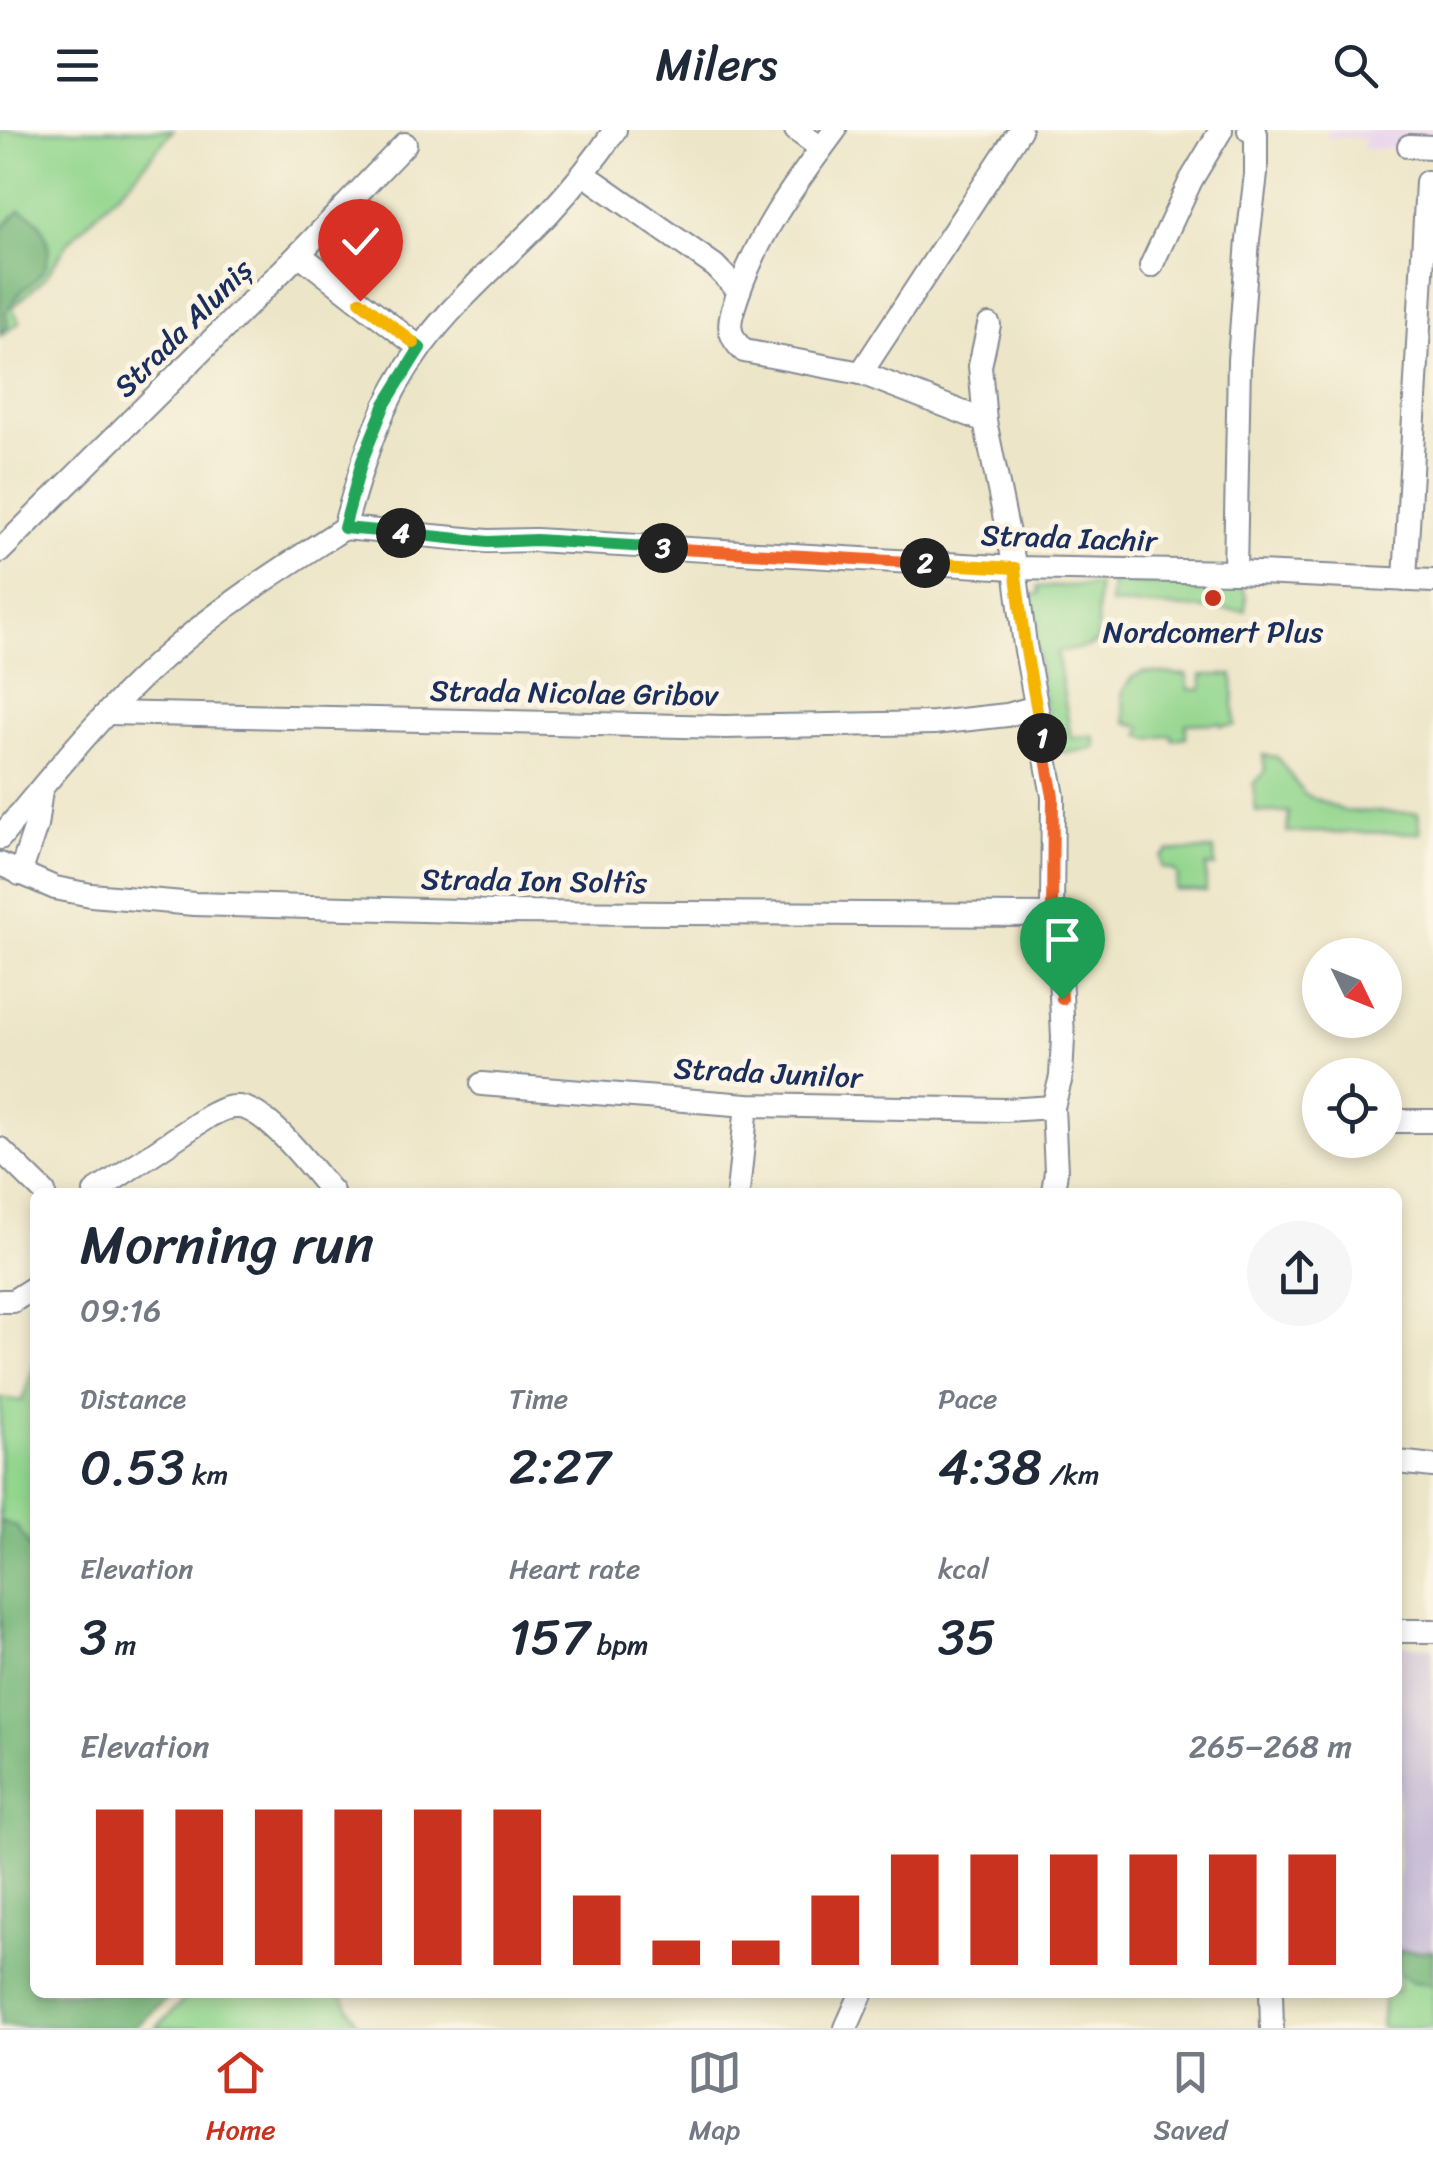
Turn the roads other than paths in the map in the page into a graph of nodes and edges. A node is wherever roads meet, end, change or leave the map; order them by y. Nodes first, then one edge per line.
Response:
1 (615, 130) edge
2 (796, 130) edge
3 (1020, 130) edge
4 (1221, 130) edge
5 (1250, 130) edge
6 (828, 139) edge
7 (405, 144) dead end
8 (1409, 146) dead end
9 (1433, 147) edge
10 (584, 174) junction
11 (1427, 182) dead end
12 (299, 254) junction
13 (1151, 266) dead end
14 (739, 291) junction
15 (989, 324) dead end
16 (420, 348) junction
17 (861, 374) junction
18 (985, 421) junction
19 (344, 528) junction
20 (0, 551) edge
21 (1015, 568) junction
22 (1235, 572) junction
23 (1405, 580) junction
24 (1433, 581) edge
25 (1036, 707) junction
26 (108, 713) junction
27 (41, 788) junction
28 (0, 838) edge
29 (10, 869) edge
30 (1052, 915) junction
31 (482, 1084) dead end
32 (748, 1105) junction
33 (1053, 1107) junction
34 (1402, 1121) edge
35 (1433, 1121) edge
36 (0, 1149) edge
37 (40, 1188) edge
38 (102, 1188) edge
39 (328, 1188) edge
40 (738, 1188) edge
41 (1053, 1188) edge
42 (30, 1291) edge
43 (1, 1301) edge
44 (1402, 1462) edge
45 (1433, 1466) edge
46 (1402, 1630) edge
47 (1433, 1631) edge
48 (859, 1998) edge
49 (1271, 1998) edge
50 (846, 2028) edge
51 (1272, 2028) edge

1 - 10 street
2 - 6 street
3 - 17 street
4 - 13 street
5 - 22 street
6 - 14 street
7 - 12 street, Strada Aluniș
8 - 9 street
10 - 14 street
10 - 16 street
11 - 23 street
12 - 16 street
12 - 20 street, Strada Aluniș
14 - 17 street
15 - 18 street
16 - 19 street
17 - 18 street
18 - 21 street
19 - 21 street, Strada Iachir
19 - 26 street
21 - 22 street, Strada Iachir
21 - 25 street
22 - 23 street, Strada Iachir
23 - 24 street, Strada Iachir
25 - 26 street, Strada Nicolae Gribov
25 - 30 street
26 - 27 street
27 - 28 street
27 - 29 street, Strada Ion Soltîs
29 - 30 street, Strada Ion Soltîs
30 - 33 street
31 - 32 street, Strada Junilor
32 - 33 street, Strada Junilor
32 - 40 street
33 - 41 street
34 - 35 street
36 - 37 street
38 - 39 street
42 - 43 street
44 - 45 street
46 - 47 street
48 - 50 street
49 - 51 street

